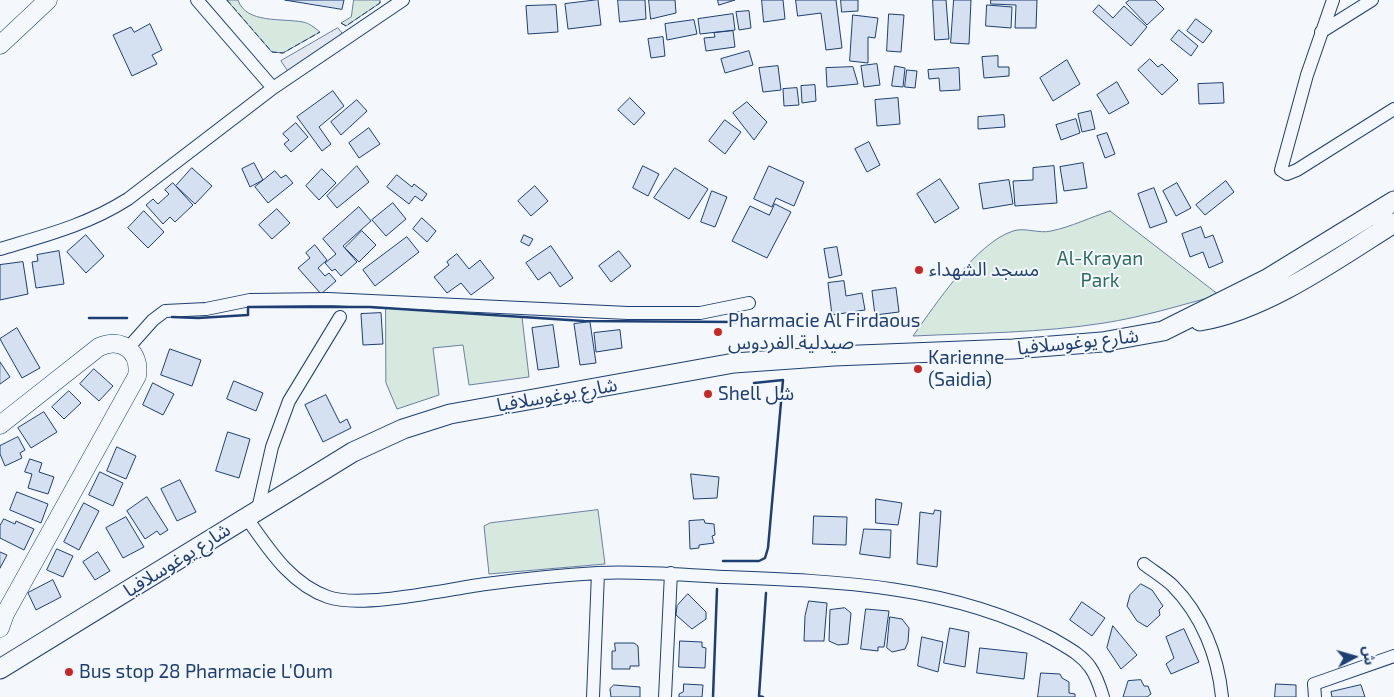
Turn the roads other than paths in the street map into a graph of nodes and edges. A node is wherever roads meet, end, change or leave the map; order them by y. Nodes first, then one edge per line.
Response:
1 (48, 0) edge
2 (197, 0) edge
3 (1333, 0) edge
4 (1372, 0) edge
5 (396, 2) edge
6 (1320, 32) junction
7 (0, 45) edge
8 (273, 88) junction
9 (1394, 109) edge
10 (1394, 201) edge
11 (1394, 223) edge
12 (0, 249) edge
13 (749, 303) dead end
14 (340, 317) dead end
15 (1179, 325) junction
16 (128, 348) junction
17 (0, 425) edge
18 (252, 513) junction
19 (1144, 564) dead end
20 (598, 573) junction
21 (671, 574) junction
22 (0, 628) edge
23 (1394, 656) edge
24 (0, 669) edge
25 (593, 697) edge
26 (665, 697) edge
27 (1103, 697) edge
28 (1222, 697) edge
29 (1315, 697) edge

1 - 7 main road
2 - 8 street
3 - 6 street
4 - 6 street
5 - 8 street
6 - 9 street
8 - 12 street
10 - 15 main road
11 - 15 main road
13 - 16 street
14 - 18 street
15 - 18 main road, شارع يوغوسلافيا
16 - 17 main road
16 - 22 main road
18 - 20 street
18 - 24 main road, شارع يوغوسلافيا
19 - 28 street
20 - 21 street
20 - 25 street
21 - 26 street
21 - 27 street
23 - 29 street

